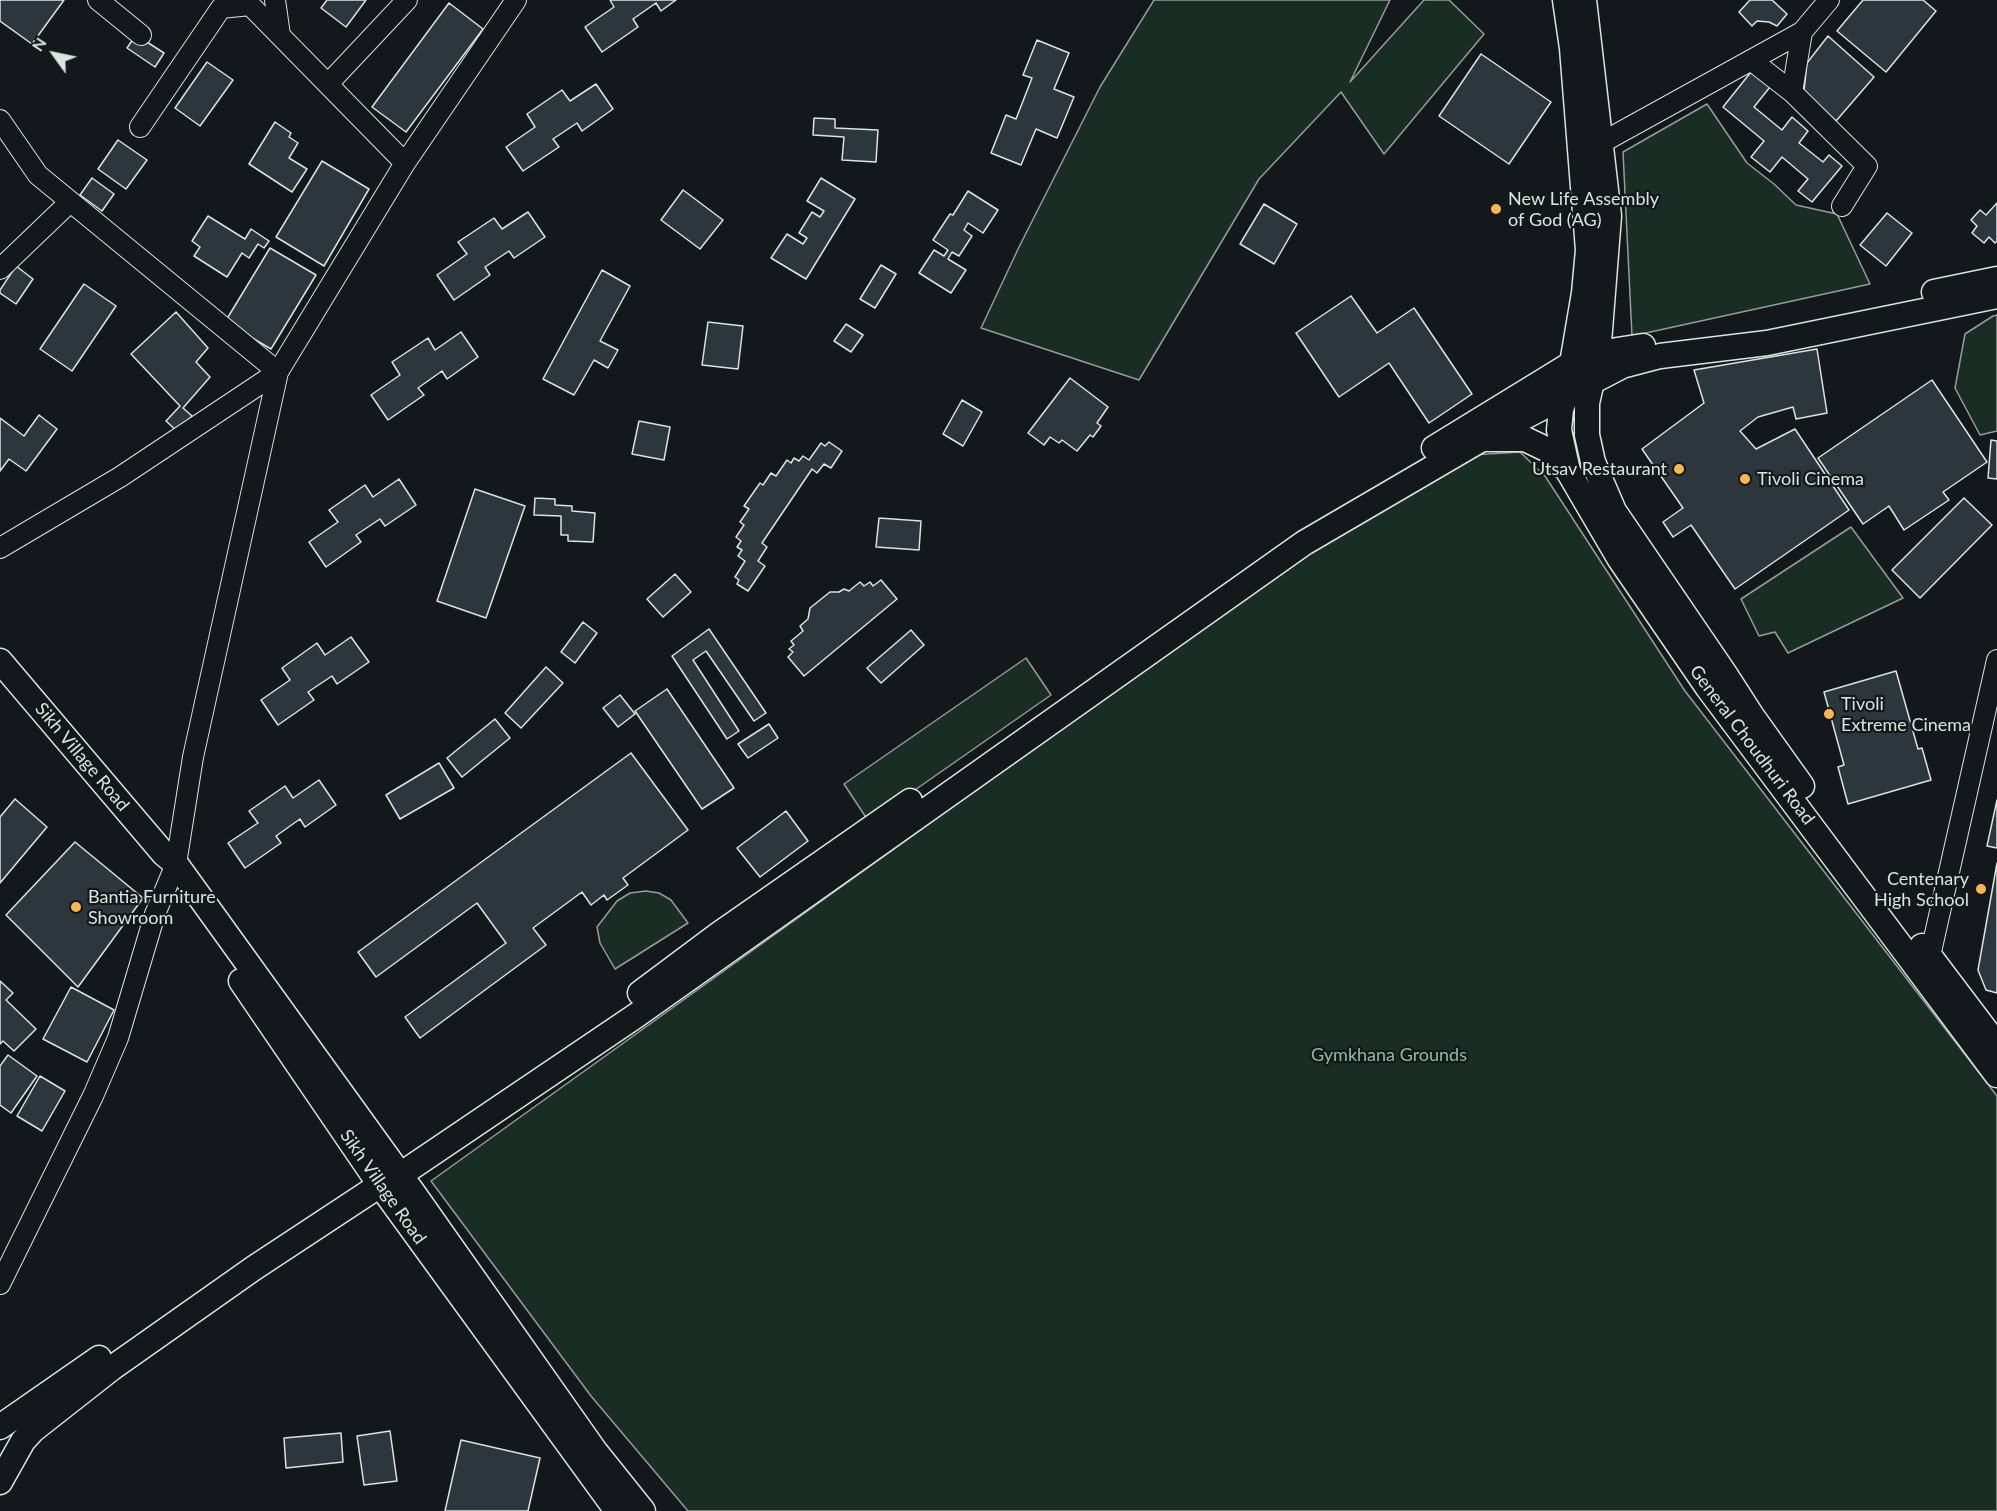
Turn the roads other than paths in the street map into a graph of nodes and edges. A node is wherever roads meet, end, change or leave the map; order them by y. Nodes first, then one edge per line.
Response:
1 (98, 0) edge
2 (275, 0) edge
3 (407, 0) edge
4 (516, 0) edge
5 (1565, 0) edge
6 (1584, 0) edge
7 (1828, 0) edge
8 (1802, 32) junction
9 (141, 35) dead end
10 (280, 35) junction
11 (1751, 60) junction
12 (328, 84) junction
13 (1792, 92) junction
14 (0, 120) edge
15 (140, 127) dead end
16 (1600, 143) junction
17 (405, 163) junction
18 (70, 202) junction
19 (1842, 206) dead end
20 (0, 269) edge
21 (1997, 279) edge
22 (1997, 296) edge
23 (1600, 326) junction
24 (1632, 348) junction
25 (1598, 355) junction
26 (1571, 364) junction
27 (278, 372) junction
28 (1592, 380) junction
29 (1567, 393) junction
30 (1520, 407) junction
31 (1482, 439) junction
32 (1568, 471) junction
33 (0, 548) edge
34 (1997, 660) edge
35 (0, 661) edge
36 (170, 865) junction
37 (1930, 956) junction
38 (1997, 1045) edge
39 (1997, 1075) edge
40 (386, 1174) junction
41 (0, 1284) edge
42 (0, 1427) edge
43 (0, 1482) edge
44 (617, 1511) edge
45 (643, 1511) edge

1 - 9 street
2 - 10 street
3 - 12 street
4 - 17 street
5 - 26 main road
6 - 16 main road, General Choudhuri Road
7 - 8 street
8 - 11 street
8 - 13 street
10 - 12 street
10 - 15 street
11 - 13 street
11 - 16 street
12 - 17 street
13 - 19 street
14 - 18 street
16 - 23 main road, General Choudhuri Road
17 - 27 street
18 - 20 street
18 - 27 street
21 - 24 main road
22 - 28 main road
23 - 24 main road
23 - 25 main road, General Choudhuri Road
24 - 25 main road
25 - 26 main road
25 - 28 main road, General Choudhuri Road
26 - 29 main road, General Choudhuri Road
26 - 30 main road
27 - 33 street
27 - 36 street
28 - 29 main road
28 - 37 main road, General Choudhuri Road
29 - 30 main road
29 - 32 main road, General Choudhuri Road
30 - 31 main road
30 - 40 main road
31 - 32 main road
31 - 40 main road
32 - 39 main road, General Choudhuri Road
34 - 37 street
35 - 36 main road, Sikh Village Road
36 - 40 main road, Sikh Village Road
36 - 41 street
37 - 38 main road, General Choudhuri Road
40 - 42 main road
40 - 43 main road
40 - 44 main road, Sikh Village Road
40 - 45 main road

